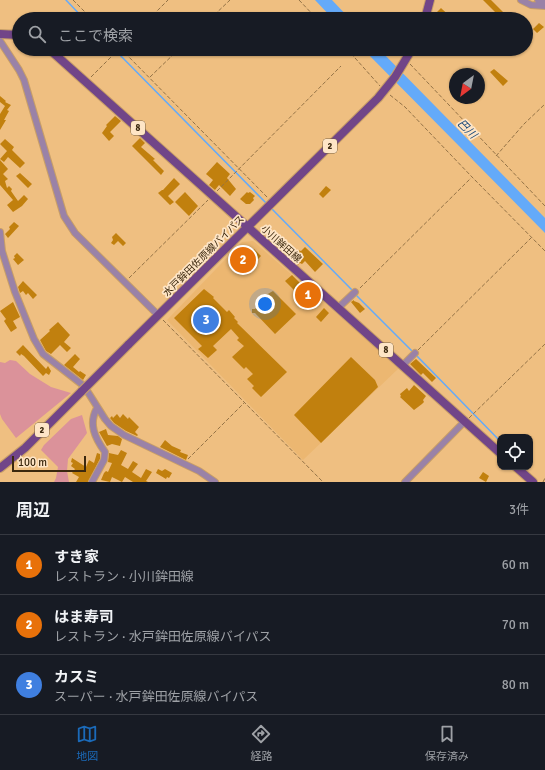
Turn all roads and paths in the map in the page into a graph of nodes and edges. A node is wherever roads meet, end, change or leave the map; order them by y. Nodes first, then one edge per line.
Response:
1 (73, 0) edge
2 (168, 0) edge
3 (230, 0) edge
4 (299, 0) edge
5 (430, 0) edge
6 (521, 0) edge
7 (538, 0) edge
8 (545, 1) edge
9 (545, 6) edge
10 (85, 12) edge
11 (156, 12) edge
12 (217, 12) edge
13 (310, 12) edge
14 (427, 12) edge
15 (0, 34) edge
16 (12, 35) edge
17 (0, 41) edge
18 (57, 56) edge
19 (112, 56) edge
20 (126, 56) edge
21 (172, 56) edge
22 (354, 56) edge
23 (408, 56) edge
24 (405, 62) junction
25 (341, 66) dead end
26 (149, 78) junction
27 (86, 82) junction
28 (385, 90) junction
29 (545, 104) edge
30 (496, 156) junction
31 (239, 169) junction
32 (472, 177) junction
33 (212, 195) junction
34 (270, 205) junction
35 (545, 206) edge
36 (247, 227) junction
37 (0, 232) edge
38 (531, 238) junction
39 (545, 251) edge
40 (125, 283) junction
41 (354, 293) joint
42 (338, 308) junction
43 (158, 315) junction
44 (545, 344) edge
45 (414, 354) joint
46 (403, 365) junction
47 (244, 403) junction
48 (97, 408) junction
49 (472, 415) dead end
50 (465, 422) junction
51 (497, 450) edge
52 (184, 464) junction
53 (0, 468) edge
54 (519, 470) edge
55 (545, 478) edge
56 (92, 482) edge
57 (215, 482) edge
58 (323, 482) edge
59 (405, 482) edge
60 (533, 482) edge
61 (543, 482) edge

1 - 10 path
2 - 11 path
3 - 12 path
4 - 13 path
5 - 14 main road
6 - 9 street
7 - 8 street
15 - 16 main road
17 - 40 street
18 - 27 main road, 小川鉾田線 / 8
19 - 27 path
20 - 26 path
21 - 26 path
22 - 28 path
23 - 24 main road, 水戸鉾田佐原線バイパス / 2
24 - 28 main road, 水戸鉾田佐原線バイパス / 2
24 - 30 path
25 - 31 path
26 - 31 path
27 - 33 main road, 小川鉾田線 / 8
28 - 32 path
28 - 34 main road, 水戸鉾田佐原線バイパス / 2
29 - 30 path
30 - 35 path
31 - 33 path
31 - 34 path
32 - 38 path
32 - 41 path
33 - 36 main road, 小川鉾田線 / 8
33 - 40 path
34 - 36 main road, 水戸鉾田佐原線バイパス / 2
36 - 42 main road, 小川鉾田線 / 8
36 - 43 main road, 水戸鉾田佐原線バイパス / 2
37 - 48 street
38 - 39 path
38 - 45 path
40 - 43 street
41 - 42 street
42 - 46 main road, 小川鉾田線 / 8
43 - 47 path
43 - 53 main road, 水戸鉾田佐原線バイパス / 2, bridge
44 - 49 path
45 - 46 street
46 - 50 main road, 小川鉾田線 / 8
47 - 52 path
47 - 58 path
48 - 52 street
48 - 56 street
50 - 51 main road, 小川鉾田線 / 8
50 - 59 street
52 - 57 street
54 - 60 main road
55 - 61 path

